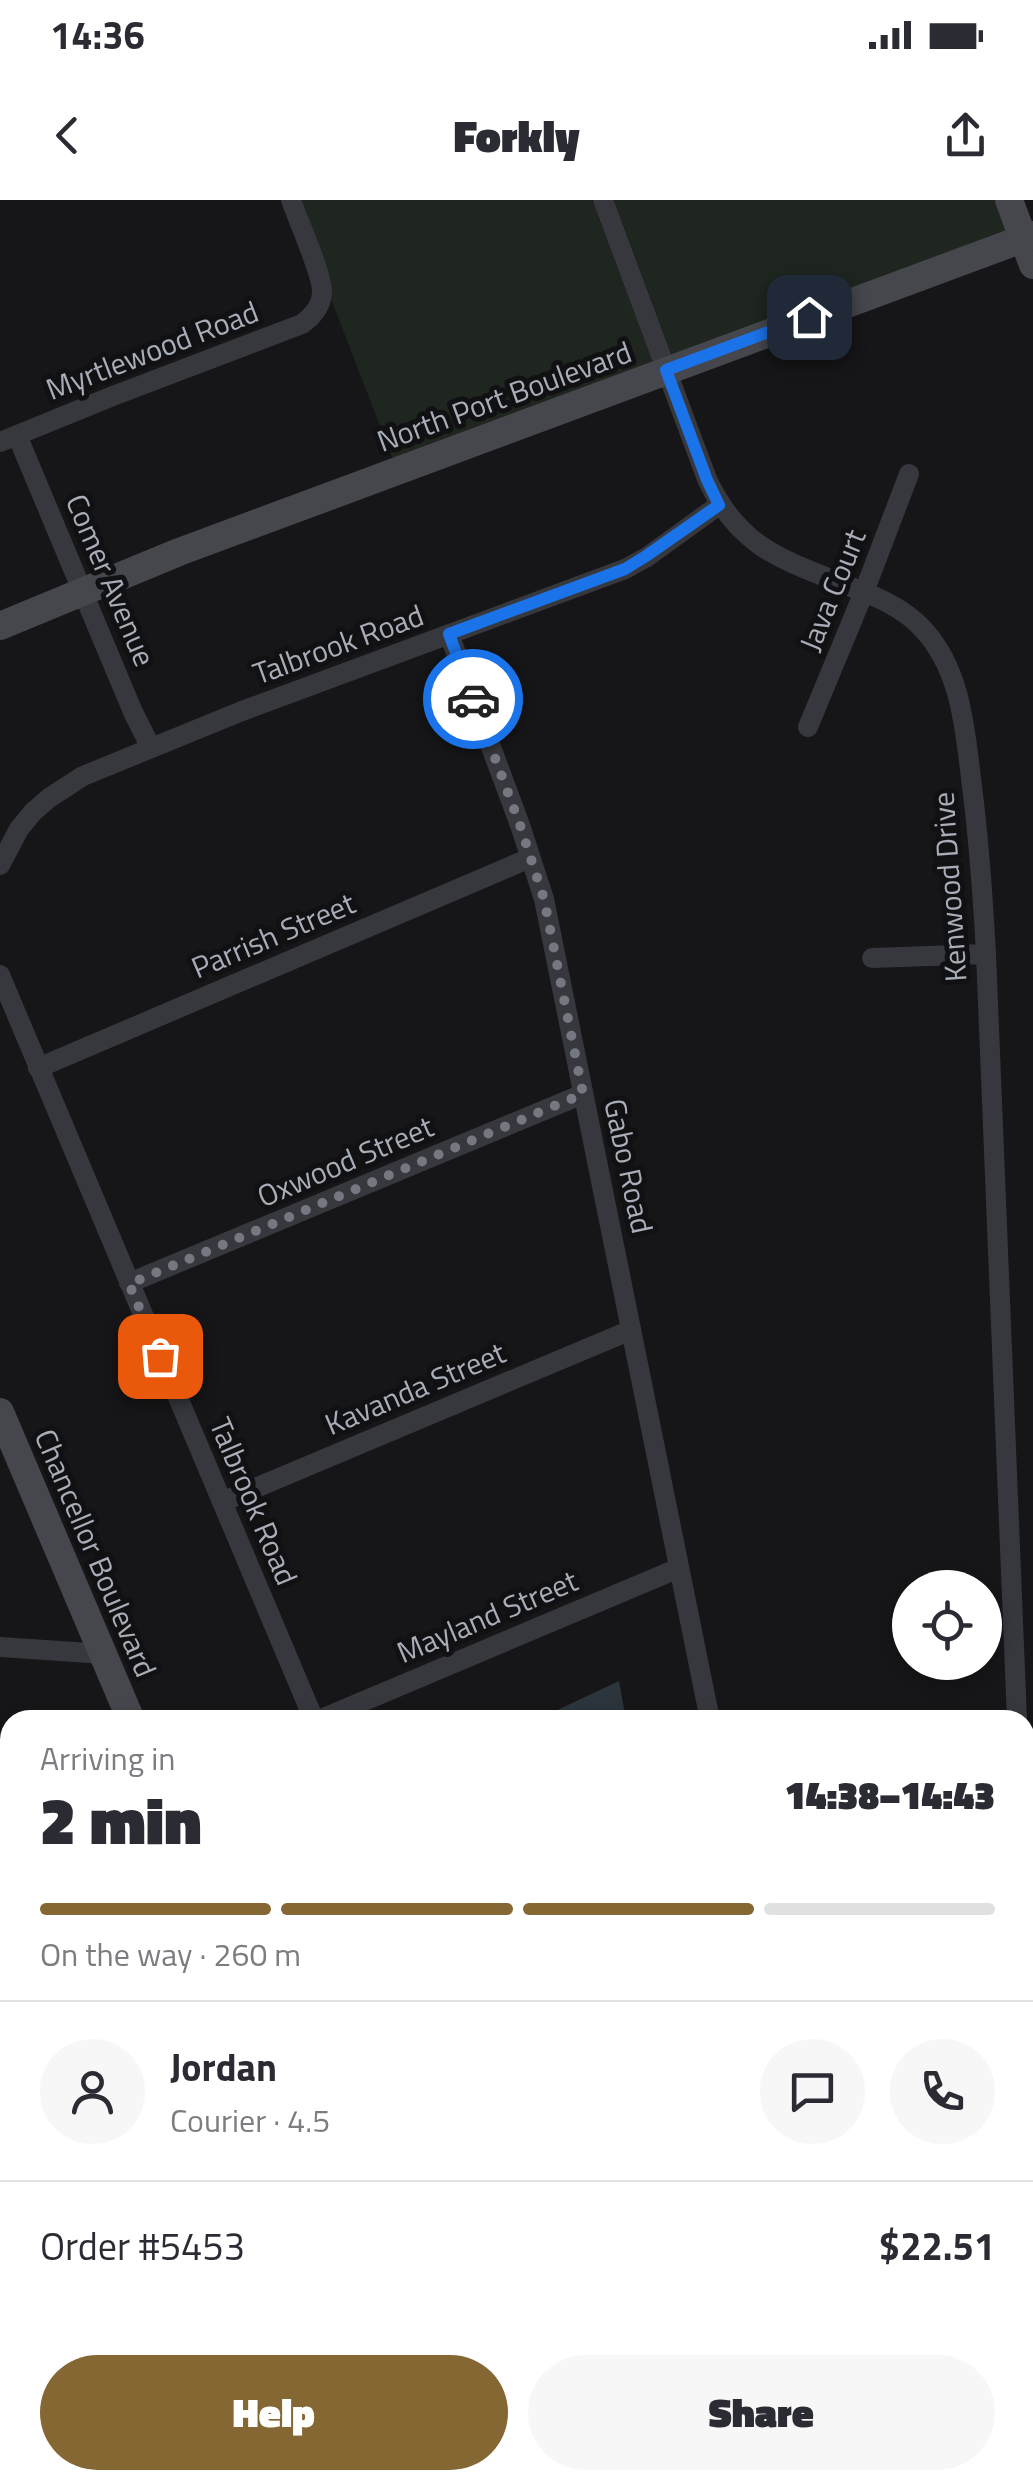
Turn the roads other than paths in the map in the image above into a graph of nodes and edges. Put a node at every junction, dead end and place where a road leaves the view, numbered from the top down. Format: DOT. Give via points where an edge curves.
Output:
graph roads {
  1 [pos="291,200"];
  2 [pos="603,200"];
  3 [pos="1009,200"];
  4 [pos="1030,246"];
  5 [pos="666,370"];
  6 [pos="8,438"];
  7 [pos="909,474"];
  8 [pos="719,505"];
  9 [pos="84,592"];
  10 [pos="864,592"];
  11 [pos="0,626"];
  12 [pos="449,634"];
  13 [pos="808,728"];
  14 [pos="151,748"];
  15 [pos="530,858"];
  16 [pos="0,865"];
  17 [pos="986,954"];
  18 [pos="872,958"];
  19 [pos="0,974"];
  20 [pos="38,1068"];
  21 [pos="583,1094"];
  22 [pos="129,1284"];
  23 [pos="631,1330"];
  24 [pos="0,1412"];
  25 [pos="222,1502"];
  26 [pos="679,1568"];
  27 [pos="0,1648"];
  28 [pos="104,1654"];
  29 [pos="127,1710"];
  30 [pos="312,1710"];
  31 [pos="340,1710"];
  32 [pos="708,1710"];
  33 [pos="1017,1710"];
  1 -- 6 [label="street, Myrtlewood Road" via="322,285 312,316"];
  2 -- 5 [label="street, Kenwood Drive"];
  3 -- 4 [label="street"];
  4 -- 5 [label="street, North Port Boulevard"];
  5 -- 8 [label="street, Kenwood Drive"];
  5 -- 9 [label="street, North Port Boulevard"];
  6 -- 9 [label="street, Comer Avenue"];
  7 -- 10 [label="street, Java Court"];
  8 -- 10 [label="street, Kenwood Drive" via="768,552"];
  8 -- 12 [label="street, Talbrook Road" via="625,569"];
  9 -- 11 [label="street, North Port Boulevard"];
  9 -- 14 [label="street, Comer Avenue"];
  10 -- 13 [label="street, Java Court"];
  10 -- 17 [label="street, Kenwood Drive" via="922,628 956,687 980,844"];
  12 -- 14 [label="street, Talbrook Road"];
  12 -- 15 [label="street, Gabo Road"];
  14 -- 16 [label="street, Talbrook Road" via="49,798 19,829"];
  15 -- 20 [label="street, Parrish Street"];
  15 -- 21 [label="street, Gabo Road"];
  17 -- 18 [label="street"];
  17 -- 33 [label="street, Kenwood Drive"];
  19 -- 20 [label="street, Talbrook Road"];
  20 -- 22 [label="street, Talbrook Road"];
  21 -- 22 [label="street, Oxwood Street"];
  21 -- 23 [label="street, Gabo Road"];
  22 -- 25 [label="street, Talbrook Road"];
  23 -- 25 [label="street, Kavanda Street"];
  23 -- 26 [label="street, Gabo Road"];
  24 -- 28 [label="street, Chancellor Boulevard"];
  25 -- 30 [label="street, Talbrook Road"];
  26 -- 31 [label="street, Mayland Street"];
  26 -- 32 [label="street, Gabo Road"];
  27 -- 28 [label="street"];
  28 -- 29 [label="street, Chancellor Boulevard"];
}
